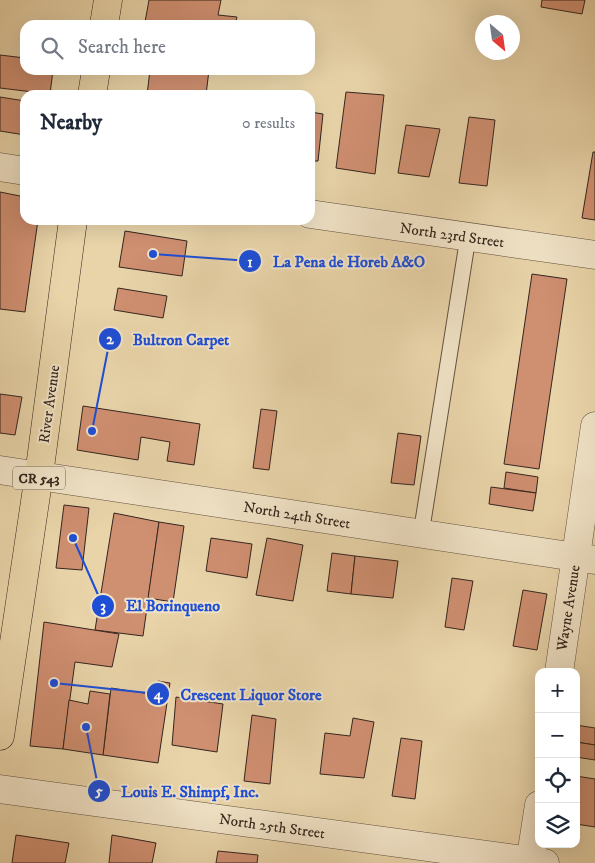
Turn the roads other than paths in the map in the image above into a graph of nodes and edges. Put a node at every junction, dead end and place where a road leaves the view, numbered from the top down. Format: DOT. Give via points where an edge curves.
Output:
graph roads {
  1 [pos="108,0"];
  2 [pos="105,20"];
  3 [pos="95,75"];
  4 [pos="93,90"];
  5 [pos="0,167"];
  6 [pos="20,170"];
  7 [pos="315,215"];
  8 [pos="72,225"];
  9 [pos="468,237"];
  10 [pos="595,255"];
  11 [pos="595,426"];
  12 [pos="0,470"];
  13 [pos="39,475"];
  14 [pos="421,534"];
  15 [pos="585,559"];
  16 [pos="560,668"];
  17 [pos="0,736"];
  18 [pos="0,789"];
  19 [pos="536,848"];
  20 [pos="535,862"];
  1 -- 2 [label="main road"];
  3 -- 4 [label="main road"];
  5 -- 6 [label="street"];
  7 -- 9 [label="street, North 23rd Street"];
  8 -- 13 [label="main road, River Avenue / CR 543"];
  9 -- 10 [label="street, North 23rd Street"];
  9 -- 14 [label="lane"];
  11 -- 15 [label="street, Wayne Avenue"];
  12 -- 13 [label="street, North 24th Street"];
  13 -- 14 [label="street, North 24th Street"];
  13 -- 17 [label="main road, River Avenue / CR 543"];
  14 -- 15 [label="street, North 24th Street"];
  15 -- 16 [label="street, Wayne Avenue"];
  18 -- 20 [label="street, North 25th Street"];
  19 -- 20 [label="street"];
}
